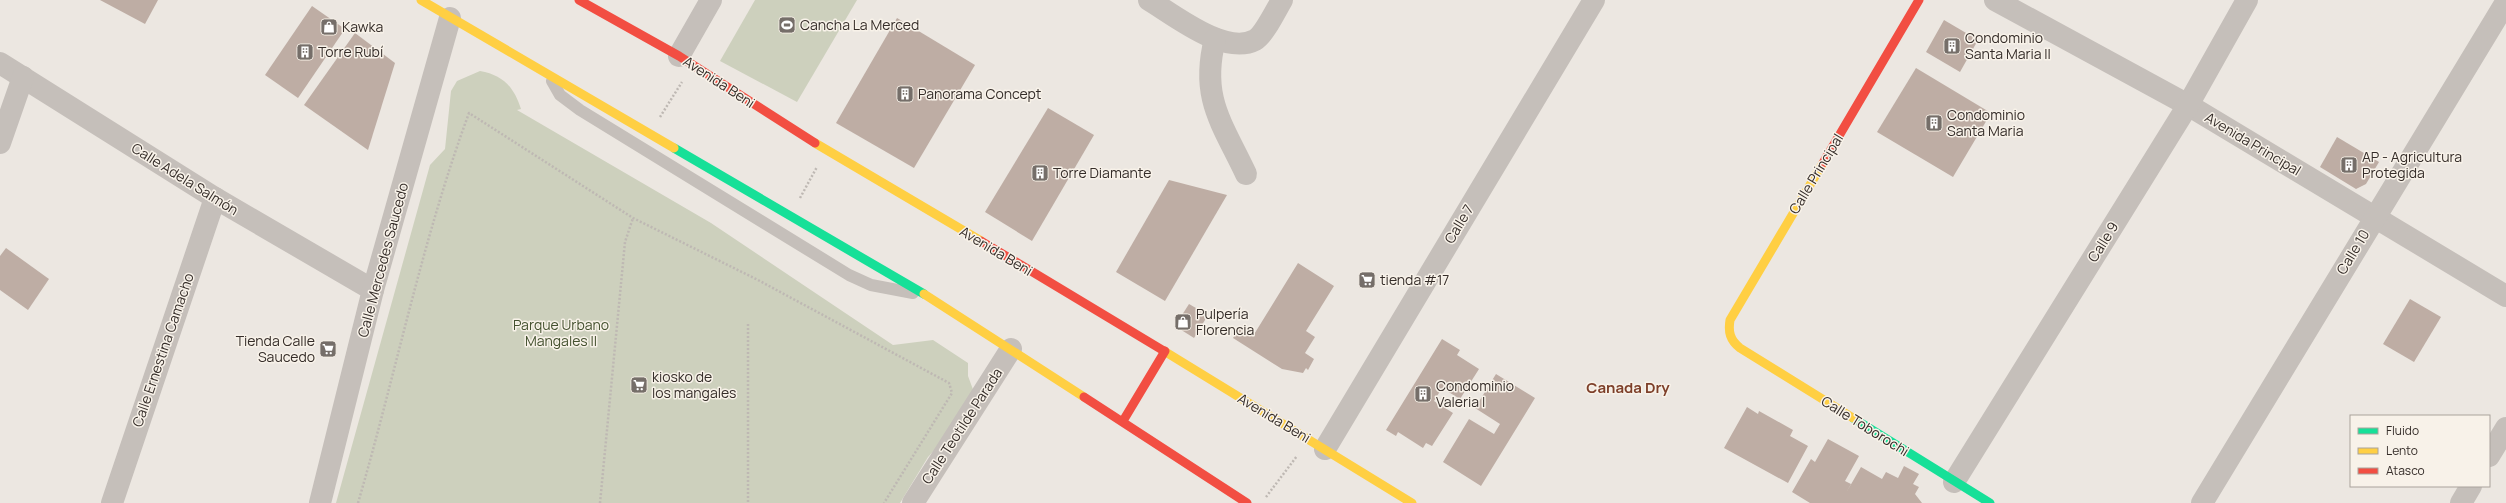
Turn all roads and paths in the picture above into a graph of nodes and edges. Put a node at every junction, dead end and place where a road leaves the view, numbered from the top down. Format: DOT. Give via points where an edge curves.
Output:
graph roads {
  1 [pos="421,0"];
  2 [pos="579,0"];
  3 [pos="1149,0"];
  4 [pos="1282,0"];
  5 [pos="1594,0"];
  6 [pos="1920,0"];
  7 [pos="1995,0"];
  8 [pos="2247,0"];
  9 [pos="2506,2"];
  10 [pos="704,4"];
  11 [pos="450,18"];
  12 [pos="1215,39"];
  13 [pos="679,56"];
  14 [pos="0,63"];
  15 [pos="548,75"];
  16 [pos="23,77"];
  17 [pos="684,79"];
  18 [pos="2188,105"];
  19 [pos="657,121"];
  20 [pos="0,143"];
  21 [pos="817,167"];
  22 [pos="1246,174"];
  23 [pos="215,198"];
  24 [pos="797,203"];
  25 [pos="2375,216"];
  26 [pos="633,218"];
  27 [pos="373,290"];
  28 [pos="924,294"];
  29 [pos="2506,296"];
  30 [pos="748,324"];
  31 [pos="1740,348"];
  32 [pos="1011,349"];
  33 [pos="1165,351"];
  34 [pos="1123,421"];
  35 [pos="2506,428"];
  36 [pos="1317,444"];
  37 [pos="2490,454"];
  38 [pos="1954,482"];
  39 [pos="2470,487"];
  40 [pos="112,503"];
  41 [pos="320,503"];
  42 [pos="358,503"];
  43 [pos="600,503"];
  44 [pos="748,503"];
  45 [pos="884,503"];
  46 [pos="913,503"];
  47 [pos="1247,503"];
  48 [pos="1262,503"];
  49 [pos="1412,503"];
  50 [pos="1990,503"];
  51 [pos="2202,503"];
  52 [pos="2461,503"];
  1 -- 11 [label="street"];
  2 -- 13 [label="street, Avenida Beni"];
  3 -- 12 [label="street"];
  4 -- 12 [label="street" via="1262,34 1255,40 1243,43"];
  5 -- 36 [label="street, Calle 7"];
  6 -- 31 [label="street, Calle Principal" via="1730,320 1728,332 1731,340"];
  7 -- 18 [label="street, Avenida Principal"];
  8 -- 18 [label="street, Calle 9"];
  9 -- 25 [label="street, Calle 10"];
  10 -- 13 [label="street"];
  11 -- 15 [label="street"];
  11 -- 27 [label="street, Calle Mercedes Saucedo"];
  12 -- 22 [label="street" via="1210,59 1210,95"];
  13 -- 33 [label="street, Avenida Beni" via="827,150"];
  14 -- 16 [label="street, Calle Adela Salmón"];
  15 -- 28 [label="street"];
  15 -- 28 [label="lane" via="560,95 580,110 827,264 871,285"];
  16 -- 20 [label="street"];
  16 -- 23 [label="street, Calle Adela Salmón"];
  17 -- 19 [label="path"];
  18 -- 25 [label="street, Avenida Principal"];
  18 -- 38 [label="street, Calle 9"];
  21 -- 24 [label="path"];
  23 -- 27 [label="street, Calle Adela Salmón"];
  23 -- 40 [label="street, Calle Ernestina Camacho"];
  25 -- 29 [label="street, Avenida Principal"];
  25 -- 51 [label="street, Calle 10"];
  26 -- 42 [label="path" via="469,113 435,212"];
  26 -- 43 [label="path" via="625,242"];
  26 -- 45 [label="path" via="758,280 949,383 952,393"];
  27 -- 41 [label="street, Calle Mercedes Saucedo"];
  28 -- 32 [label="street"];
  30 -- 44 [label="path"];
  31 -- 38 [label="street, Calle Toborochi"];
  32 -- 34 [label="street"];
  32 -- 46 [label="street, Calle Teotilde Parada"];
  33 -- 34 [label="street"];
  33 -- 36 [label="street, Avenida Beni"];
  34 -- 47 [label="street"];
  35 -- 37 [label="street"];
  36 -- 48 [label="path"];
  36 -- 49 [label="street, Avenida Beni"];
  38 -- 50 [label="street, Calle Toborochi"];
  39 -- 52 [label="street"];
}
